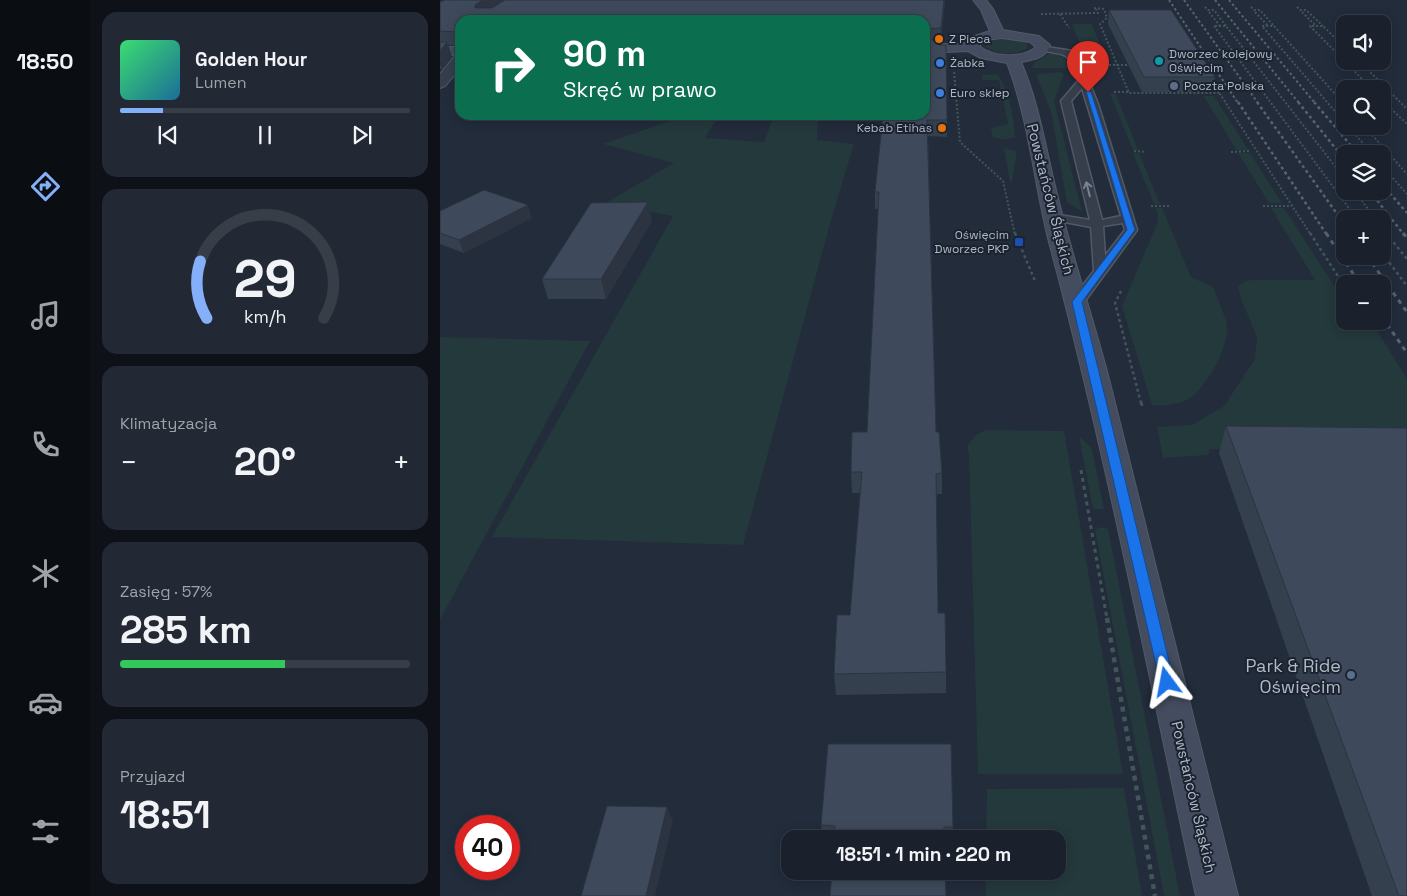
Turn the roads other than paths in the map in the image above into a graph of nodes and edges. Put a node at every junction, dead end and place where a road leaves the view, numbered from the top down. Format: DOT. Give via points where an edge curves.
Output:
graph roads {
  1 [pos="979,0"];
  2 [pos="998,35"];
  3 [pos="971,46"];
  4 [pos="1043,48"];
  5 [pos="930,49"];
  6 [pos="452,53"];
  7 [pos="1012,58"];
  8 [pos="1084,81"];
  9 [pos="440,83"];
  10 [pos="1053,217"];
  11 [pos="1128,217"];
  12 [pos="1097,224"];
  13 [pos="1100,272"];
  14 [pos="1077,302"];
  15 [pos="1217,896"];
  1 -- 2 [label="street" via="987,9"];
  2 -- 3 [label="street" via="975,40"];
  2 -- 4 [label="street" via="1034,39 1043,44"];
  3 -- 5 [label="street"];
  3 -- 7 [label="street" via="983,54"];
  4 -- 7 [label="street" via="1030,56"];
  4 -- 8 [label="lane" via="1074,56"];
  6 -- 9 [label="street"];
  7 -- 10 [label="street, Powstańców Śląskich" via="1039,145"];
  8 -- 11 [label="lane"];
  12 -- 8 [label="lane, one-way" via="1066,101"];
  10 -- 12 [label="lane"];
  10 -- 14 [label="street, Powstańców Śląskich"];
  11 -- 12 [label="lane"];
  11 -- 13 [label="lane" via="1131,230"];
  12 -- 13 [label="lane"];
  13 -- 14 [label="lane"];
  14 -- 15 [label="street, Powstańców Śląskich"];
}
